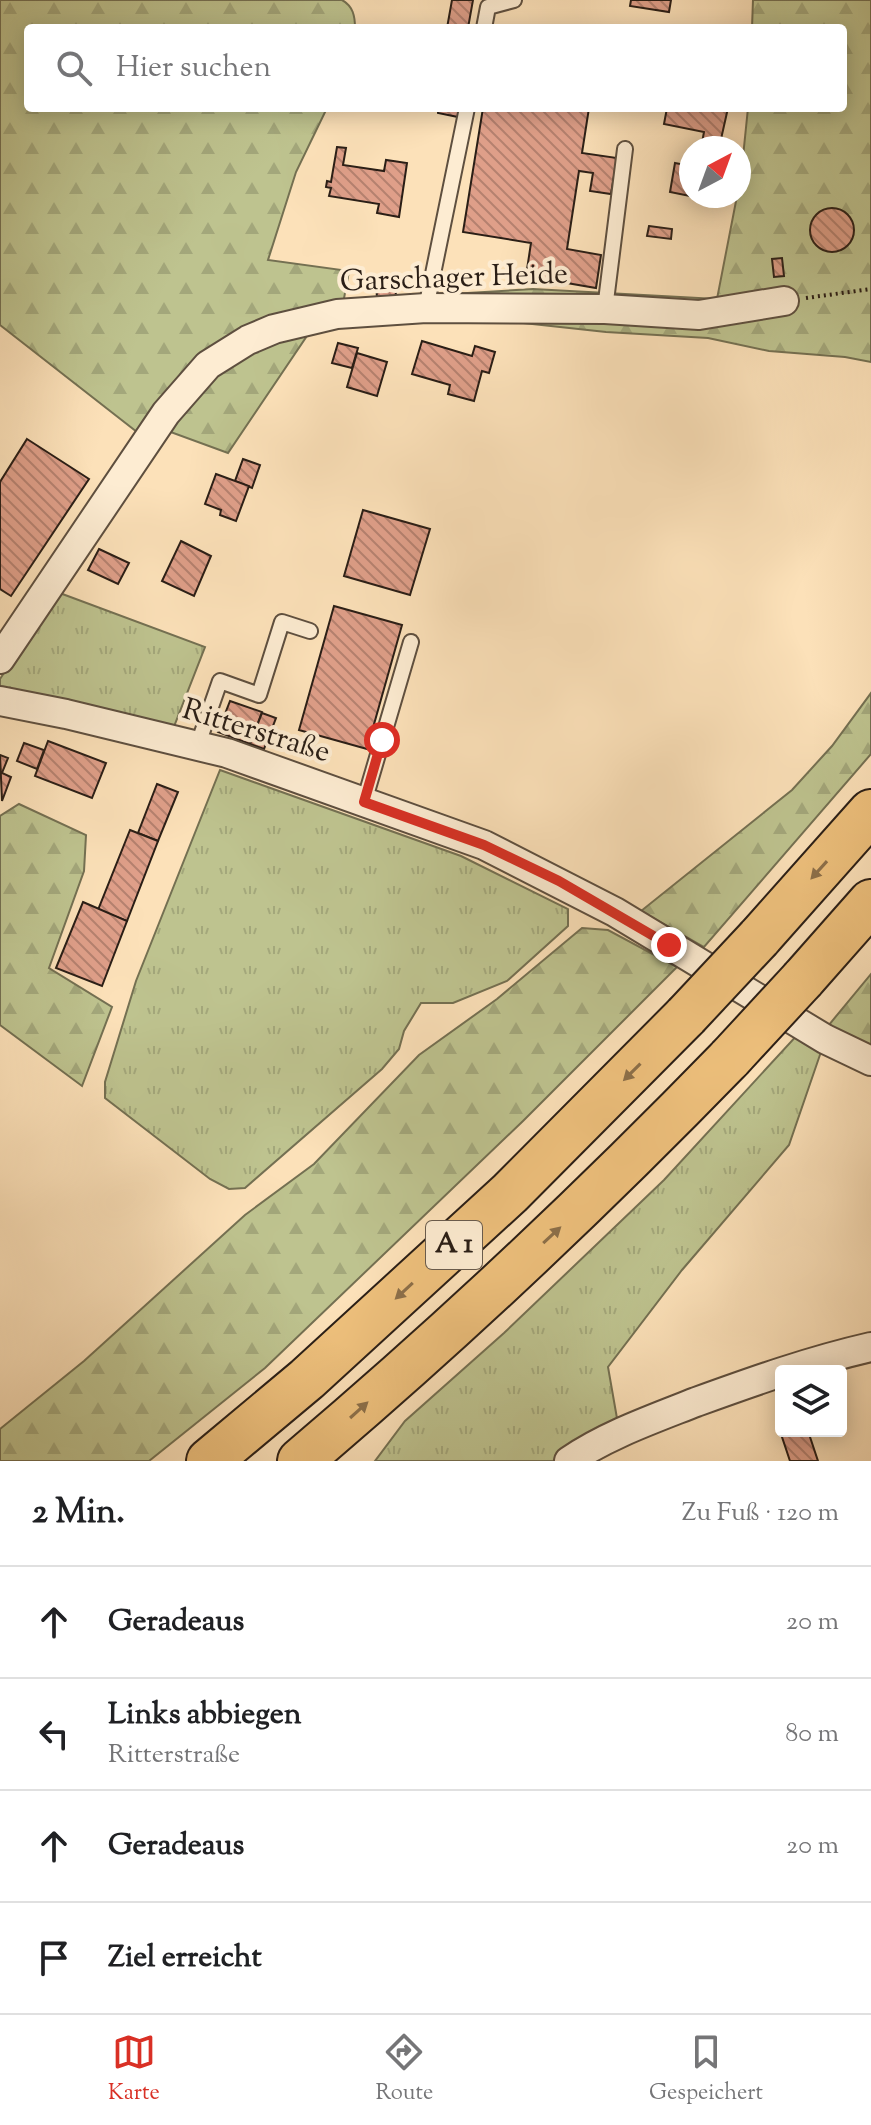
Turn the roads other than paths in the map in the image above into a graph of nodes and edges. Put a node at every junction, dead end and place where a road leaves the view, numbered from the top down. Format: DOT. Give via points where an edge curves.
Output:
graph roads {
  1 [pos="514,0"];
  2 [pos="485,24"];
  3 [pos="466,112"];
  4 [pos="625,149"];
  5 [pos="784,301"];
  6 [pos="426,308"];
  7 [pos="605,309"];
  8 [pos="310,631"];
  9 [pos="411,642"];
  10 [pos="0,659"];
  11 [pos="0,701"];
  12 [pos="197,747"];
  13 [pos="364,802"];
  14 [pos="871,812"];
  15 [pos="871,902"];
  16 [pos="871,1061"];
  17 [pos="871,1347"];
  18 [pos="209,1461"];
  19 [pos="300,1461"];
  20 [pos="569,1461"];
  1 -- 2 [label="lane" via="488,7"];
  3 -- 6 [label="lane"];
  4 -- 7 [label="lane"];
  5 -- 7 [label="street, Garschager Heide" via="699,315"];
  6 -- 7 [label="street, Garschager Heide"];
  6 -- 10 [label="street, Garschager Heide" via="305,320 248,340 208,365 166,413"];
  8 -- 12 [label="lane" via="282,622 259,695 220,681"];
  9 -- 13 [label="lane"];
  11 -- 12 [label="street, Ritterstraße"];
  12 -- 13 [label="street, Ritterstraße"];
  13 -- 16 [label="street, Ritterstraße" via="484,845 615,912 825,1039"];
  14 -- 18 [label="highway, A 1, one-way, bridge" via="686,1016 510,1193"];
  19 -- 15 [label="highway, A 1, one-way, bridge" via="551,1236 730,1058"];
  17 -- 20 [label="street" via="775,1372 663,1415"];
}
